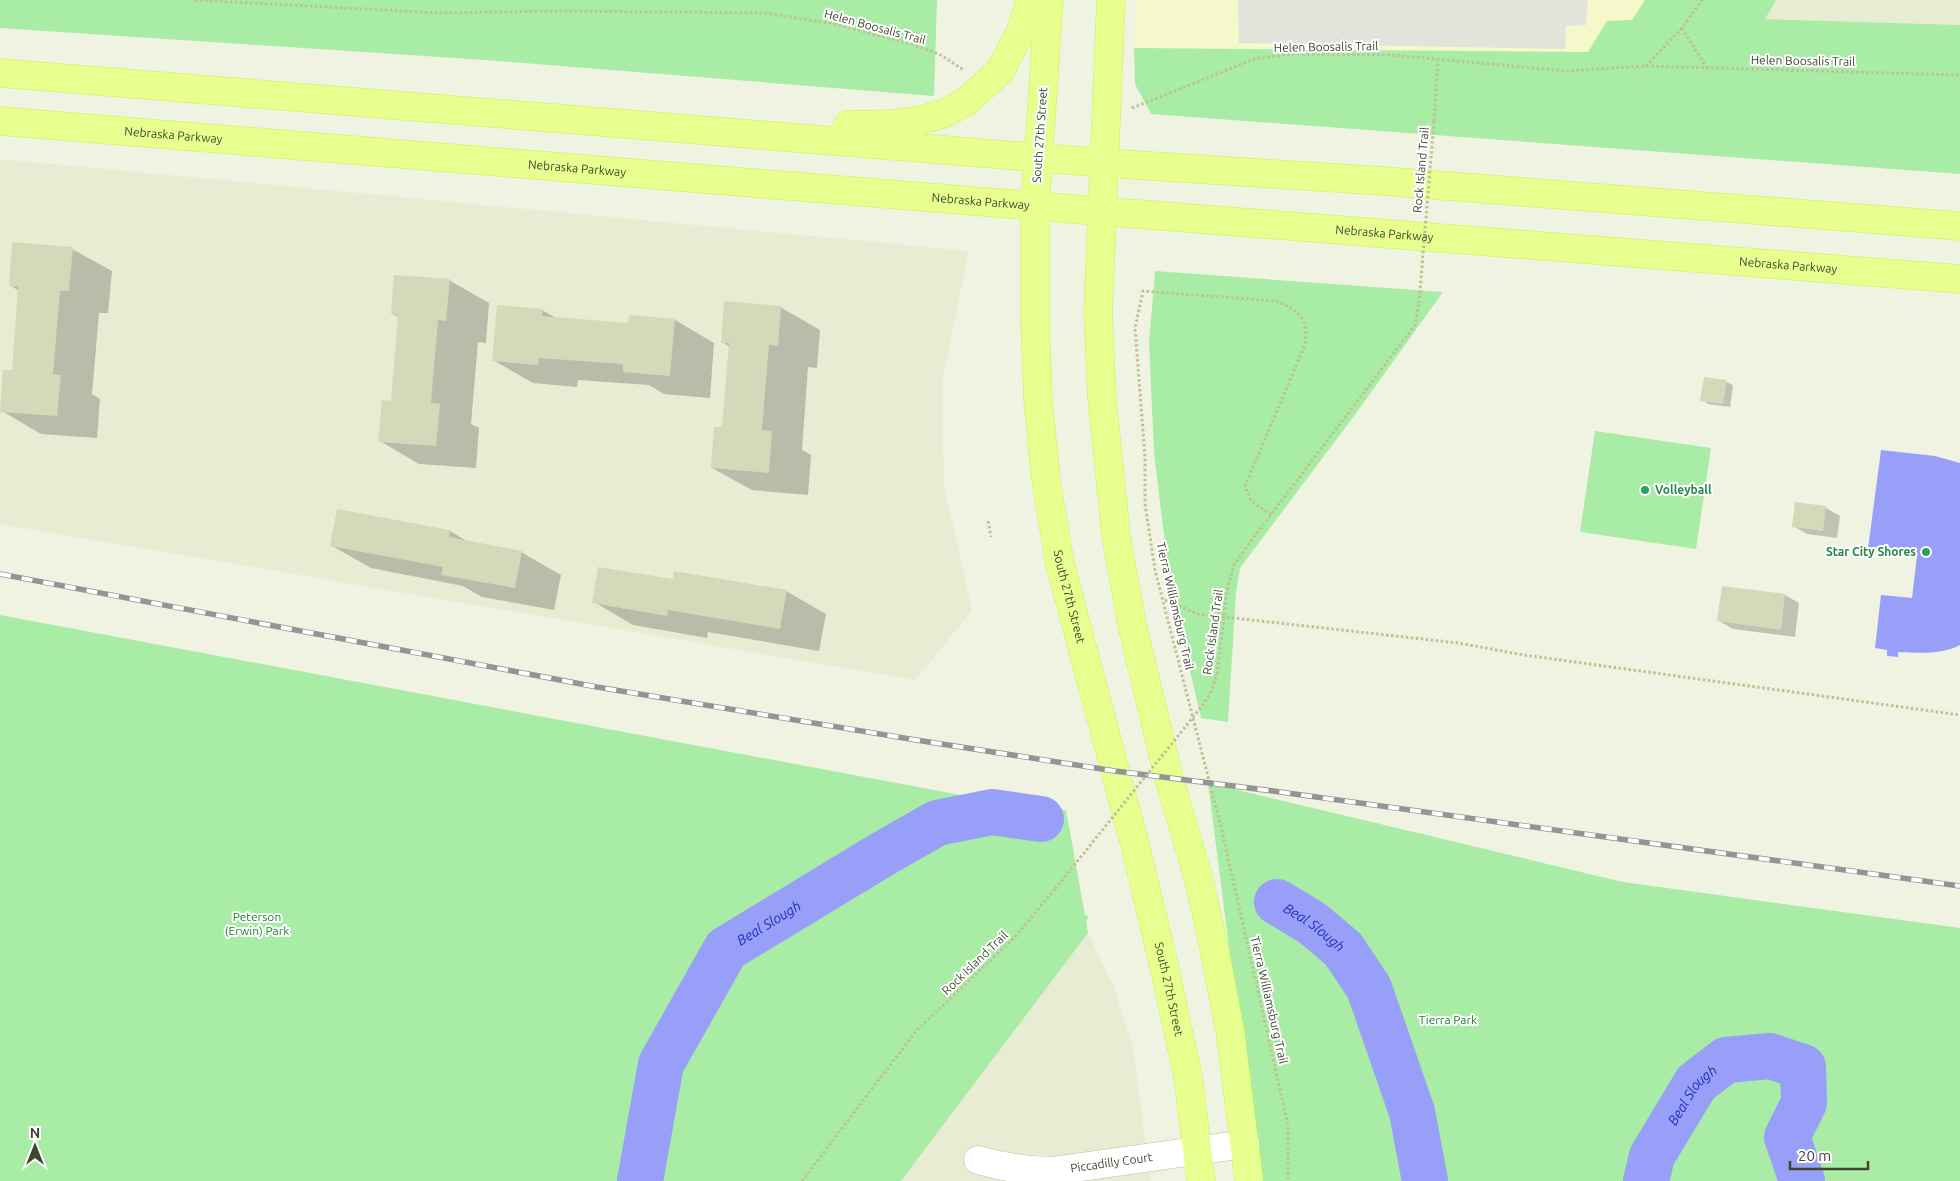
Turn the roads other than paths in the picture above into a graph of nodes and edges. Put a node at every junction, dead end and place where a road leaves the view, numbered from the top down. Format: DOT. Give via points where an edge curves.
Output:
graph roads {
  1 [pos="1030,0"];
  2 [pos="1049,0"];
  3 [pos="1111,0"];
  4 [pos="0,73"];
  5 [pos="0,121"];
  6 [pos="617,123"];
  7 [pos="1038,156"];
  8 [pos="1104,162"];
  9 [pos="1034,206"];
  10 [pos="1103,210"];
  11 [pos="1960,226"];
  12 [pos="1960,279"];
  13 [pos="1245,1144"];
  14 [pos="1197,1150"];
  15 [pos="978,1160"];
  16 [pos="1201,1181"];
  17 [pos="1248,1181"];
  1 -- 6 [label="main road" via="1020,31 1000,71 967,101 945,113 910,122 862,126"];
  2 -- 7 [label="main road, South 27th Street"];
  3 -- 8 [label="main road"];
  4 -- 6 [label="main road"];
  5 -- 9 [label="main road, Nebraska Parkway"];
  6 -- 7 [label="main road"];
  7 -- 8 [label="main road"];
  7 -- 9 [label="main road, South 27th Street"];
  8 -- 10 [label="main road"];
  8 -- 11 [label="main road"];
  9 -- 10 [label="main road, Nebraska Parkway"];
  9 -- 14 [label="main road, South 27th Street" via="1038,400 1046,480 1060,564 1163,960 1188,1078"];
  10 -- 12 [label="main road, Nebraska Parkway"];
  10 -- 13 [label="main road" via="1098,313 1102,399 1116,535 1132,625 1216,952"];
  13 -- 14 [label="street, Piccadilly Court"];
  13 -- 17 [label="main road"];
  14 -- 15 [label="street, Piccadilly Court" via="1052,1171 1012,1168"];
  14 -- 16 [label="main road, South 27th Street"];
}
